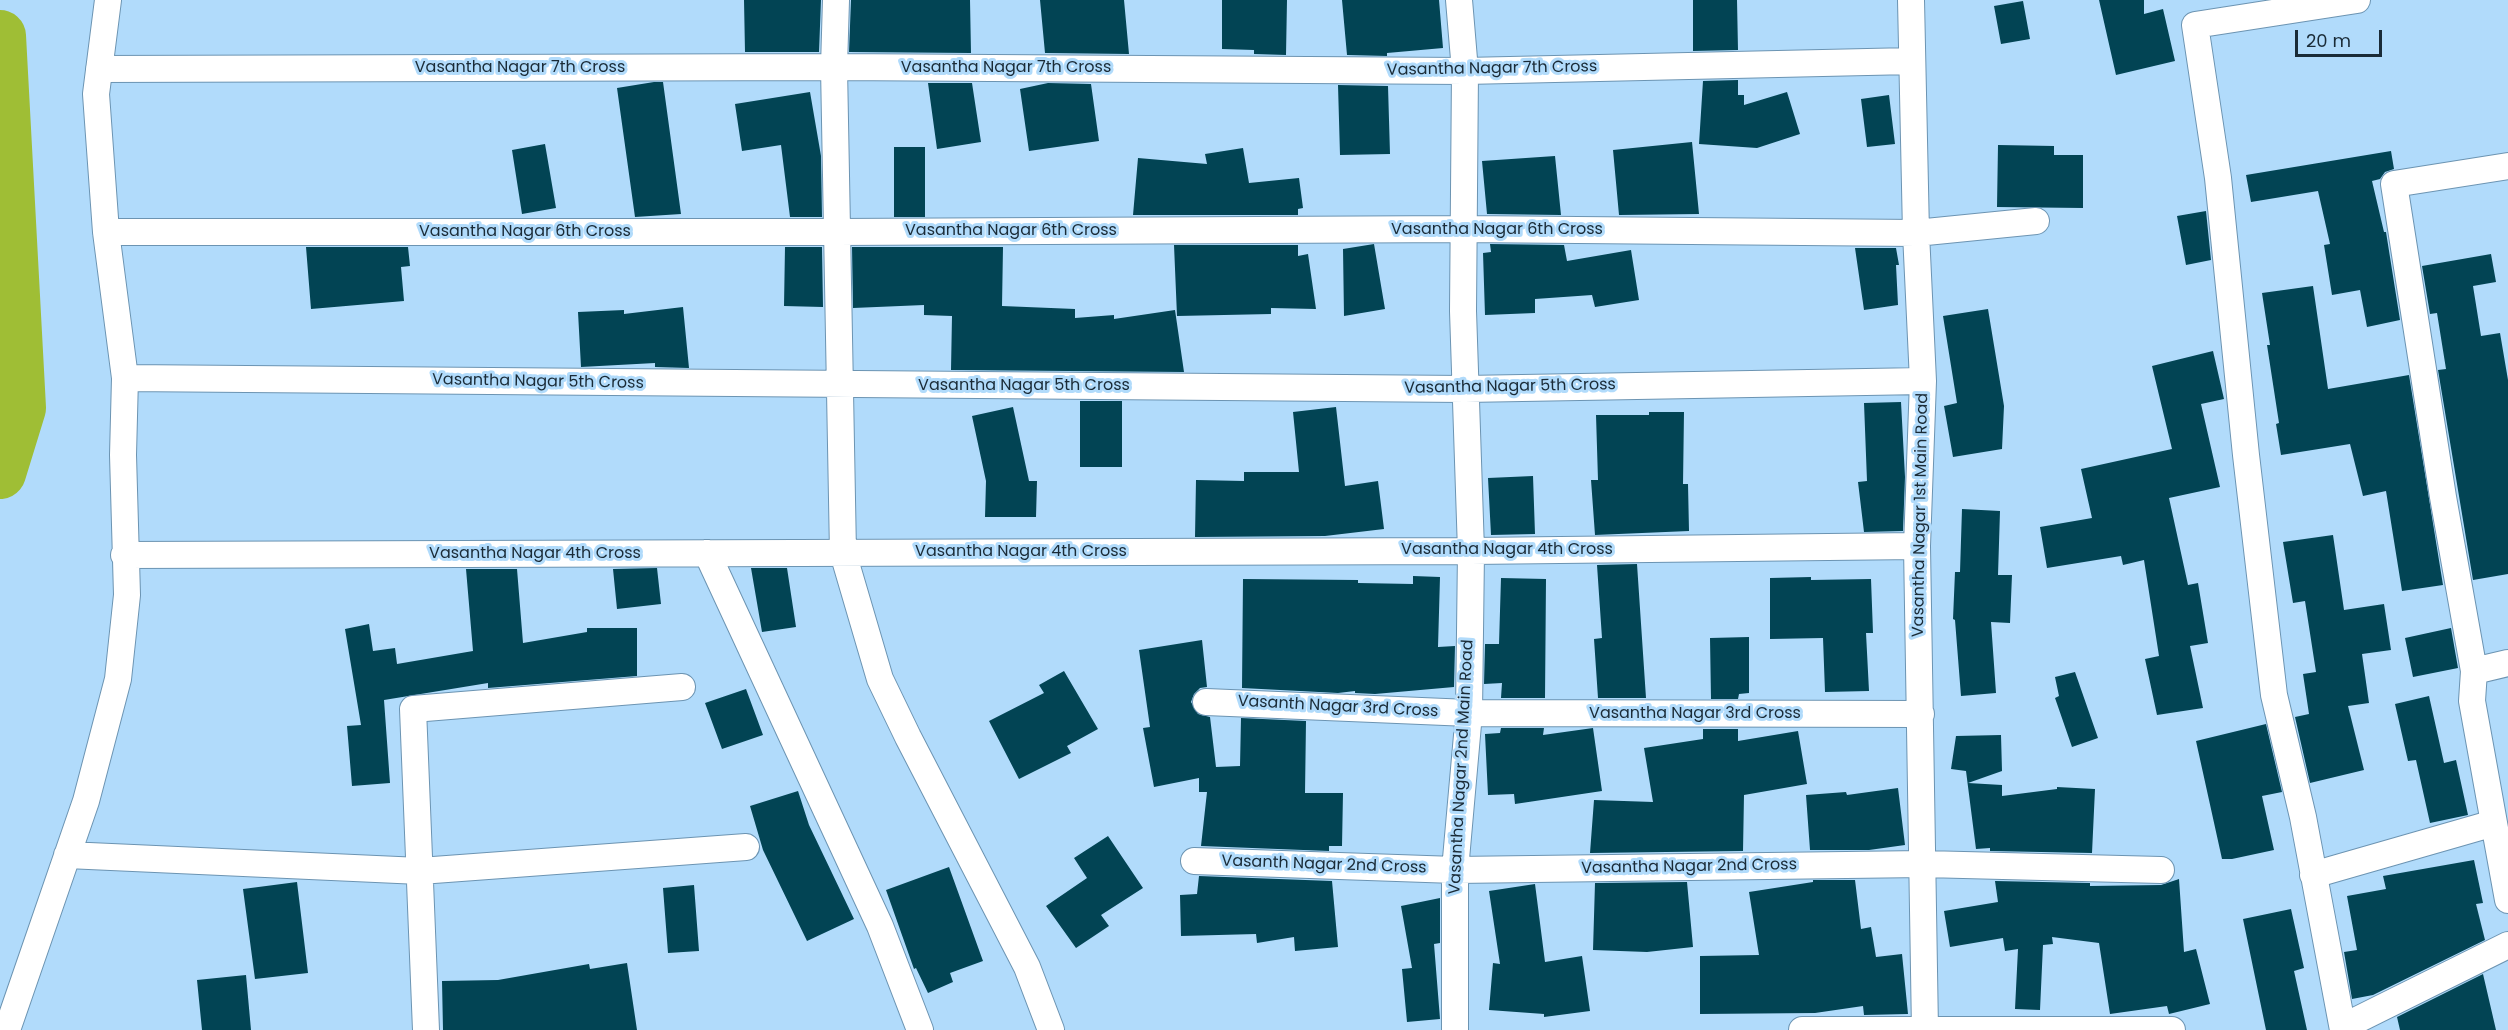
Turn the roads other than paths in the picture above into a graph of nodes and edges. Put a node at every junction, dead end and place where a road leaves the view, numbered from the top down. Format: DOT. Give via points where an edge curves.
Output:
graph roads {
  1 [pos="108,0"];
  2 [pos="836,0"];
  3 [pos="1459,0"];
  4 [pos="1911,0"];
  5 [pos="2357,0"];
  6 [pos="1912,61"];
  7 [pos="834,67"];
  8 [pos="99,69"];
  9 [pos="1465,71"];
  10 [pos="2508,165"];
  11 [pos="2036,221"];
  12 [pos="1465,229"];
  13 [pos="106,232"];
  14 [pos="837,232"];
  15 [pos="1916,232"];
  16 [pos="125,378"];
  17 [pos="1923,381"];
  18 [pos="839,385"];
  19 [pos="1465,389"];
  20 [pos="1917,546"];
  21 [pos="1471,550"];
  22 [pos="843,553"];
  23 [pos="706,554"];
  24 [pos="124,555"];
  25 [pos="2508,663"];
  26 [pos="2474,671"];
  27 [pos="682,687"];
  28 [pos="1206,702"];
  29 [pos="1469,713"];
  30 [pos="1921,714"];
  31 [pos="2494,822"];
  32 [pos="746,847"];
  33 [pos="67,855"];
  34 [pos="1194,861"];
  35 [pos="1924,864"];
  36 [pos="1455,870"];
  37 [pos="2161,870"];
  38 [pos="420,871"];
  39 [pos="2313,875"];
  40 [pos="2508,900"];
  41 [pos="2508,945"];
  42 [pos="2343,1028"];
  43 [pos="7,1030"];
  44 [pos="426,1030"];
  45 [pos="920,1030"];
  46 [pos="1051,1030"];
  47 [pos="1455,1030"];
  48 [pos="1802,1030"];
  49 [pos="1925,1030"];
  50 [pos="2172,1030"];
  1 -- 8 [label="street"];
  2 -- 7 [label="street"];
  3 -- 9 [label="street, Vasantha Nagar 2nd Main Road"];
  4 -- 6 [label="street, Vasantha Nagar 1st Main Road"];
  5 -- 39 [label="street" via="2195,25 2218,178 2274,695"];
  6 -- 9 [label="street, Vasantha Nagar 7th Cross"];
  6 -- 15 [label="street, Vasantha Nagar 1st Main Road"];
  7 -- 8 [label="street, Vasantha Nagar 7th Cross"];
  7 -- 9 [label="street, Vasantha Nagar 7th Cross"];
  7 -- 14 [label="street"];
  8 -- 13 [label="street" via="96,93"];
  9 -- 12 [label="street, Vasantha Nagar 2nd Main Road"];
  10 -- 26 [label="street" via="2394,184"];
  11 -- 15 [label="street, Vasantha Nagar 6th Cross"];
  12 -- 14 [label="street, Vasantha Nagar 6th Cross"];
  12 -- 15 [label="street, Vasantha Nagar 6th Cross"];
  12 -- 19 [label="street, Vasantha Nagar 2nd Main Road"];
  13 -- 14 [label="street, Vasantha Nagar 6th Cross"];
  13 -- 16 [label="street"];
  14 -- 18 [label="street"];
  15 -- 17 [label="street, Vasantha Nagar 1st Main Road"];
  16 -- 18 [label="street, Vasantha Nagar 5th Cross"];
  16 -- 24 [label="street"];
  17 -- 19 [label="street, Vasantha Nagar 5th Cross"];
  17 -- 20 [label="street, Vasantha Nagar 1st Main Road"];
  18 -- 19 [label="street, Vasantha Nagar 5th Cross"];
  18 -- 22 [label="street"];
  19 -- 21 [label="street, Vasantha Nagar 2nd Main Road"];
  20 -- 21 [label="street, Vasantha Nagar 4th Cross"];
  20 -- 30 [label="street, Vasantha Nagar 1st Main Road"];
  21 -- 22 [label="street, Vasantha Nagar 4th Cross"];
  21 -- 29 [label="street, Vasantha Nagar 2nd Main Road"];
  22 -- 23 [label="street, Vasantha Nagar 4th Cross"];
  22 -- 46 [label="street" via="880,679 1027,967"];
  23 -- 24 [label="street, Vasantha Nagar 4th Cross"];
  23 -- 45 [label="street" via="880,926"];
  24 -- 33 [label="street" via="127,595 118,679 86,801"];
  25 -- 26 [label="street"];
  26 -- 31 [label="street" via="2472,701"];
  27 -- 38 [label="street" via="413,709"];
  28 -- 29 [label="street, Vasanth Nagar 3rd Cross"];
  29 -- 30 [label="street, Vasantha Nagar 3rd Cross"];
  29 -- 36 [label="street, Vasantha Nagar 2nd Main Road"];
  30 -- 35 [label="street, Vasantha Nagar 1st Main Road"];
  31 -- 39 [label="street"];
  31 -- 40 [label="street"];
  32 -- 38 [label="street"];
  33 -- 38 [label="street"];
  33 -- 43 [label="street"];
  34 -- 36 [label="street, Vasanth Nagar 2nd Cross"];
  35 -- 36 [label="street, Vasantha Nagar 2nd Cross"];
  35 -- 37 [label="street, Vasantha Nagar 2nd Cross"];
  35 -- 49 [label="street, Vasantha Nagar 1st Main Road"];
  36 -- 47 [label="street, Vasantha Nagar 2nd Main Road"];
  38 -- 44 [label="street"];
  39 -- 42 [label="street"];
  41 -- 42 [label="street"];
  48 -- 49 [label="street"];
  49 -- 50 [label="street"];
}
